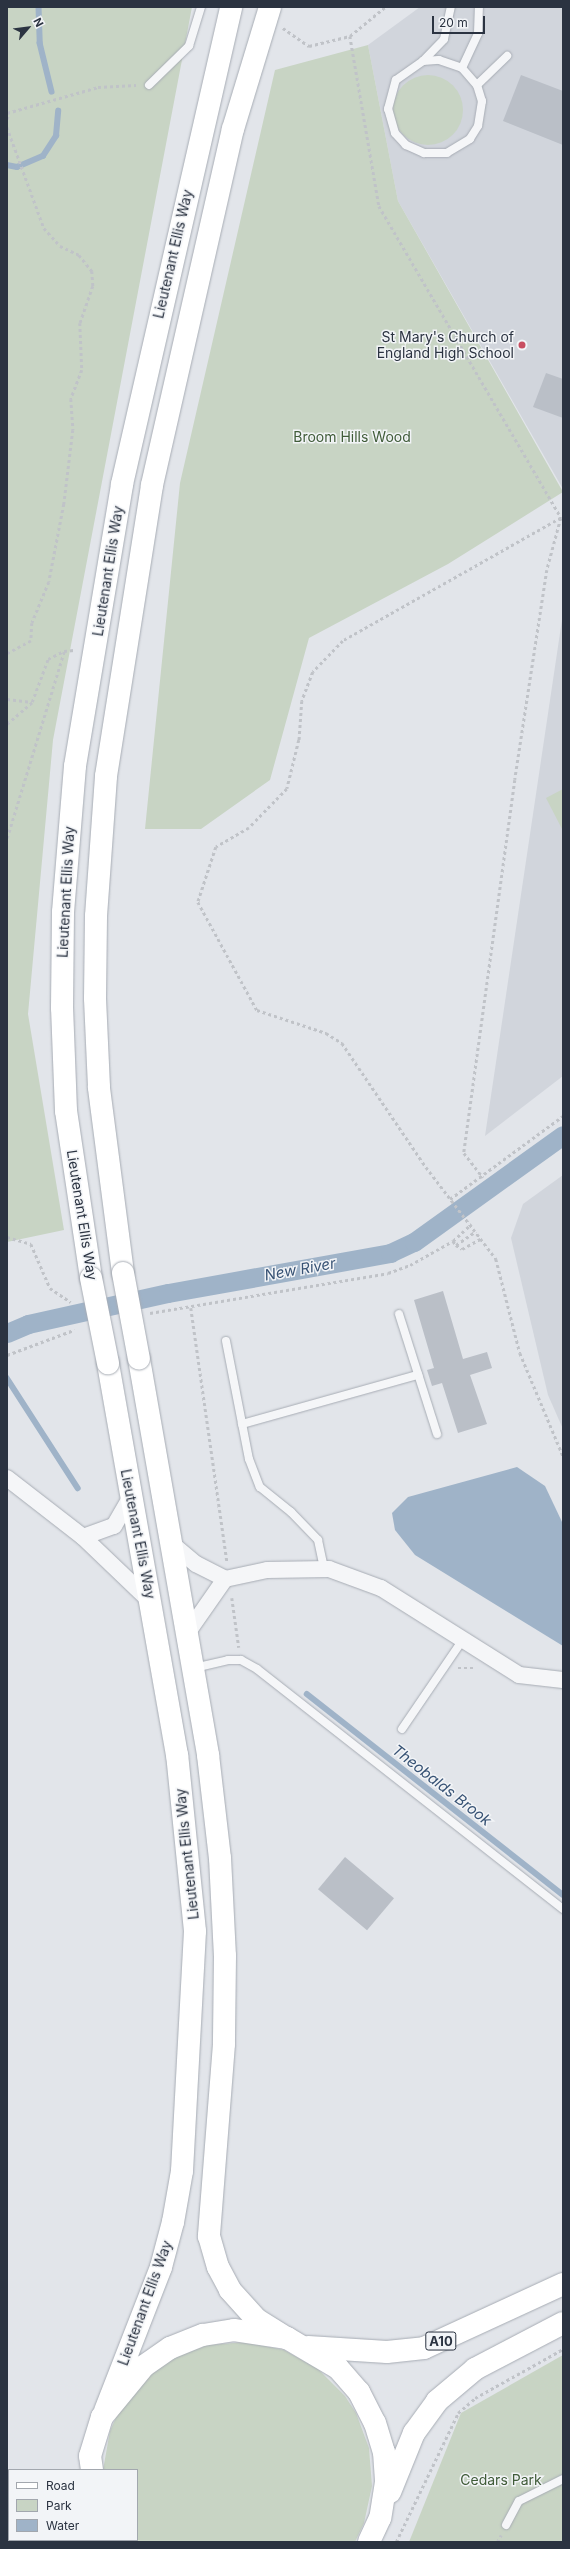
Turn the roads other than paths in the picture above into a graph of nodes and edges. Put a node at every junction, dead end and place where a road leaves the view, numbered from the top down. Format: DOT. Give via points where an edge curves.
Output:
graph roads {
  1 [pos="201,7"];
  2 [pos="231,7"];
  3 [pos="451,7"];
  4 [pos="479,7"];
  5 [pos="274,14"];
  6 [pos="507,56"];
  7 [pos="423,61"];
  8 [pos="462,68"];
  9 [pos="149,85"];
  10 [pos="477,85"];
  11 [pos="399,1314"];
  12 [pos="226,1341"];
  13 [pos="418,1374"];
  14 [pos="242,1424"];
  15 [pos="437,1434"];
  16 [pos="7,1478"];
  17 [pos="131,1496"];
  18 [pos="83,1537"];
  19 [pos="172,1544"];
  20 [pos="324,1569"];
  21 [pos="227,1578"];
  22 [pos="152,1603"];
  23 [pos="188,1632"];
  24 [pos="462,1641"];
  25 [pos="194,1668"];
  26 [pos="563,1680"];
  27 [pos="402,1729"];
  28 [pos="563,1909"];
  29 [pos="563,2284"];
  30 [pos="563,2323"];
  31 [pos="287,2338"];
  32 [pos="308,2348"];
  33 [pos="102,2417"];
  34 [pos="88,2465"];
  35 [pos="563,2479"];
  36 [pos="380,2518"];
  37 [pos="506,2525"];
  38 [pos="369,2542"];
  1 -- 9 [label="lane" via="189,46"];
  2 -- 17 [label="main road, Lieutenant Ellis Way, bridge" via="122,484 75,766 68,846 62,1008 66,1111 91,1278"];
  3 -- 7 [label="lane" via="444,39"];
  4 -- 8 [label="lane" via="478,33"];
  5 -- 19 [label="main road, Lieutenant Ellis Way, bridge" via="233,129 152,485 106,776 96,916 95,998 99,1087 123,1273"];
  6 -- 10 [label="lane"];
  7 -- 8 [label="lane" via="440,60"];
  7 -- 10 [label="lane" via="408,68 396,80 388,109 395,133 406,145 424,153 447,153 470,139 482,110"];
  8 -- 10 [label="lane"];
  11 -- 13 [label="lane"];
  12 -- 14 [label="lane"];
  13 -- 14 [label="lane"];
  13 -- 15 [label="lane"];
  14 -- 20 [label="lane" via="260,1487 291,1512 318,1540"];
  16 -- 18 [label="street"];
  17 -- 18 [label="street" via="114,1526"];
  17 -- 22 [label="main road, Lieutenant Ellis Way"];
  18 -- 22 [label="street"];
  19 -- 21 [label="street" via="196,1564"];
  19 -- 23 [label="main road, Lieutenant Ellis Way"];
  20 -- 21 [label="street" via="266,1570"];
  20 -- 24 [label="street" via="381,1588"];
  21 -- 23 [label="street"];
  22 -- 33 [label="main road, Lieutenant Ellis Way" via="177,1756 195,1931 182,2171 161,2266"];
  23 -- 25 [label="main road, Lieutenant Ellis Way"];
  24 -- 26 [label="street" via="519,1675"];
  24 -- 27 [label="lane"];
  25 -- 28 [label="lane" via="241,1660 468,1831"];
  25 -- 31 [label="main road, Lieutenant Ellis Way" via="220,1858 225,1956 224,2044 209,2236 218,2267 230,2290 256,2318"];
  29 -- 32 [label="main road, A10" via="424,2348 387,2352"];
  30 -- 36 [label="main road" via="475,2369 437,2401 414,2433"];
  31 -- 32 [label="main road"];
  31 -- 33 [label="main road" via="234,2330 203,2335 170,2348 144,2366"];
  32 -- 36 [label="main road" via="338,2368 359,2392 376,2423 384,2452 386,2482"];
  33 -- 34 [label="main road, Lieutenant Ellis Way"];
  35 -- 37 [label="lane" via="519,2501"];
  36 -- 38 [label="main road"];
}
